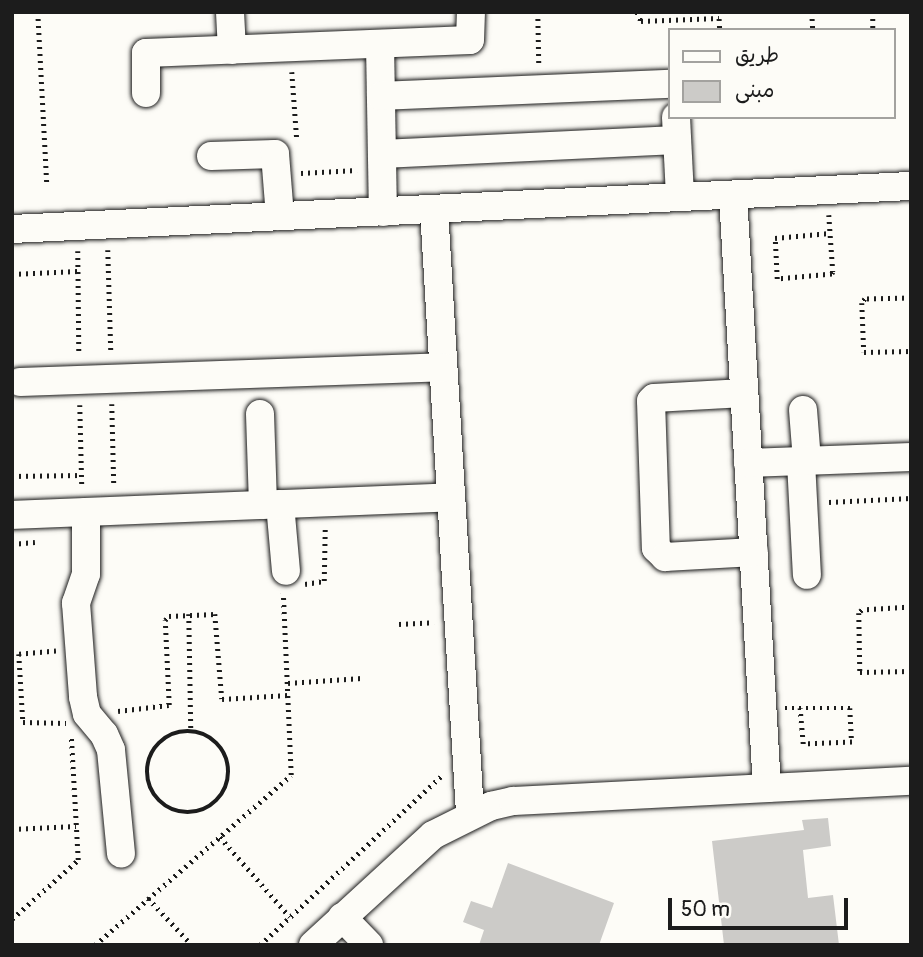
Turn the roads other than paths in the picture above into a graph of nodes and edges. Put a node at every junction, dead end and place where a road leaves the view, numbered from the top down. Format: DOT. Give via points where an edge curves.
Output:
graph roads {
  1 [pos="230,12"];
  2 [pos="471,12"];
  3 [pos="380,44"];
  4 [pos="232,50"];
  5 [pos="668,85"];
  6 [pos="146,93"];
  7 [pos="381,96"];
  8 [pos="676,128"];
  9 [pos="211,156"];
  10 [pos="370,160"];
  11 [pos="911,186"];
  12 [pos="733,195"];
  13 [pos="680,197"];
  14 [pos="434,209"];
  15 [pos="383,212"];
  16 [pos="280,216"];
  17 [pos="12,229"];
  18 [pos="443,367"];
  19 [pos="20,382"];
  20 [pos="744,393"];
  21 [pos="803,411"];
  22 [pos="260,414"];
  23 [pos="911,457"];
  24 [pos="804,461"];
  25 [pos="748,463"];
  26 [pos="451,496"];
  27 [pos="272,504"];
  28 [pos="86,512"];
  29 [pos="12,515"];
  30 [pos="754,552"];
  31 [pos="807,575"];
  32 [pos="288,580"];
  33 [pos="911,781"];
  34 [pos="767,788"];
  35 [pos="470,814"];
  36 [pos="121,854"];
  37 [pos="342,918"];
  38 [pos="313,945"];
  39 [pos="369,945"];
  1 -- 4 [label="street"];
  2 -- 3 [label="street" via="470,40"];
  3 -- 4 [label="street"];
  3 -- 7 [label="street"];
  4 -- 6 [label="street" via="146,54"];
  5 -- 7 [label="street"];
  7 -- 10 [label="street"];
  8 -- 10 [label="street"];
  8 -- 13 [label="street"];
  9 -- 16 [label="street" via="275,154"];
  10 -- 15 [label="street"];
  11 -- 12 [label="street"];
  12 -- 13 [label="street"];
  12 -- 20 [label="street"];
  13 -- 14 [label="street"];
  14 -- 15 [label="street"];
  14 -- 18 [label="street"];
  15 -- 16 [label="street"];
  16 -- 17 [label="street"];
  18 -- 19 [label="street"];
  18 -- 26 [label="street"];
  20 -- 25 [label="street"];
  20 -- 30 [label="street" via="651,401 656,548 665,557"];
  21 -- 24 [label="street"];
  22 -- 27 [label="street"];
  23 -- 24 [label="street"];
  24 -- 25 [label="street"];
  24 -- 31 [label="street"];
  25 -- 30 [label="street"];
  26 -- 27 [label="street"];
  26 -- 35 [label="street"];
  27 -- 28 [label="street"];
  27 -- 32 [label="street"];
  28 -- 29 [label="street"];
  28 -- 36 [label="street" via="86,574 76,599 83,697 79,718 104,734 111,750"];
  30 -- 34 [label="street"];
  33 -- 34 [label="street"];
  34 -- 35 [label="street" via="513,801"];
  35 -- 37 [label="street" via="417,848"];
  37 -- 38 [label="street"];
  37 -- 39 [label="street"];
}
